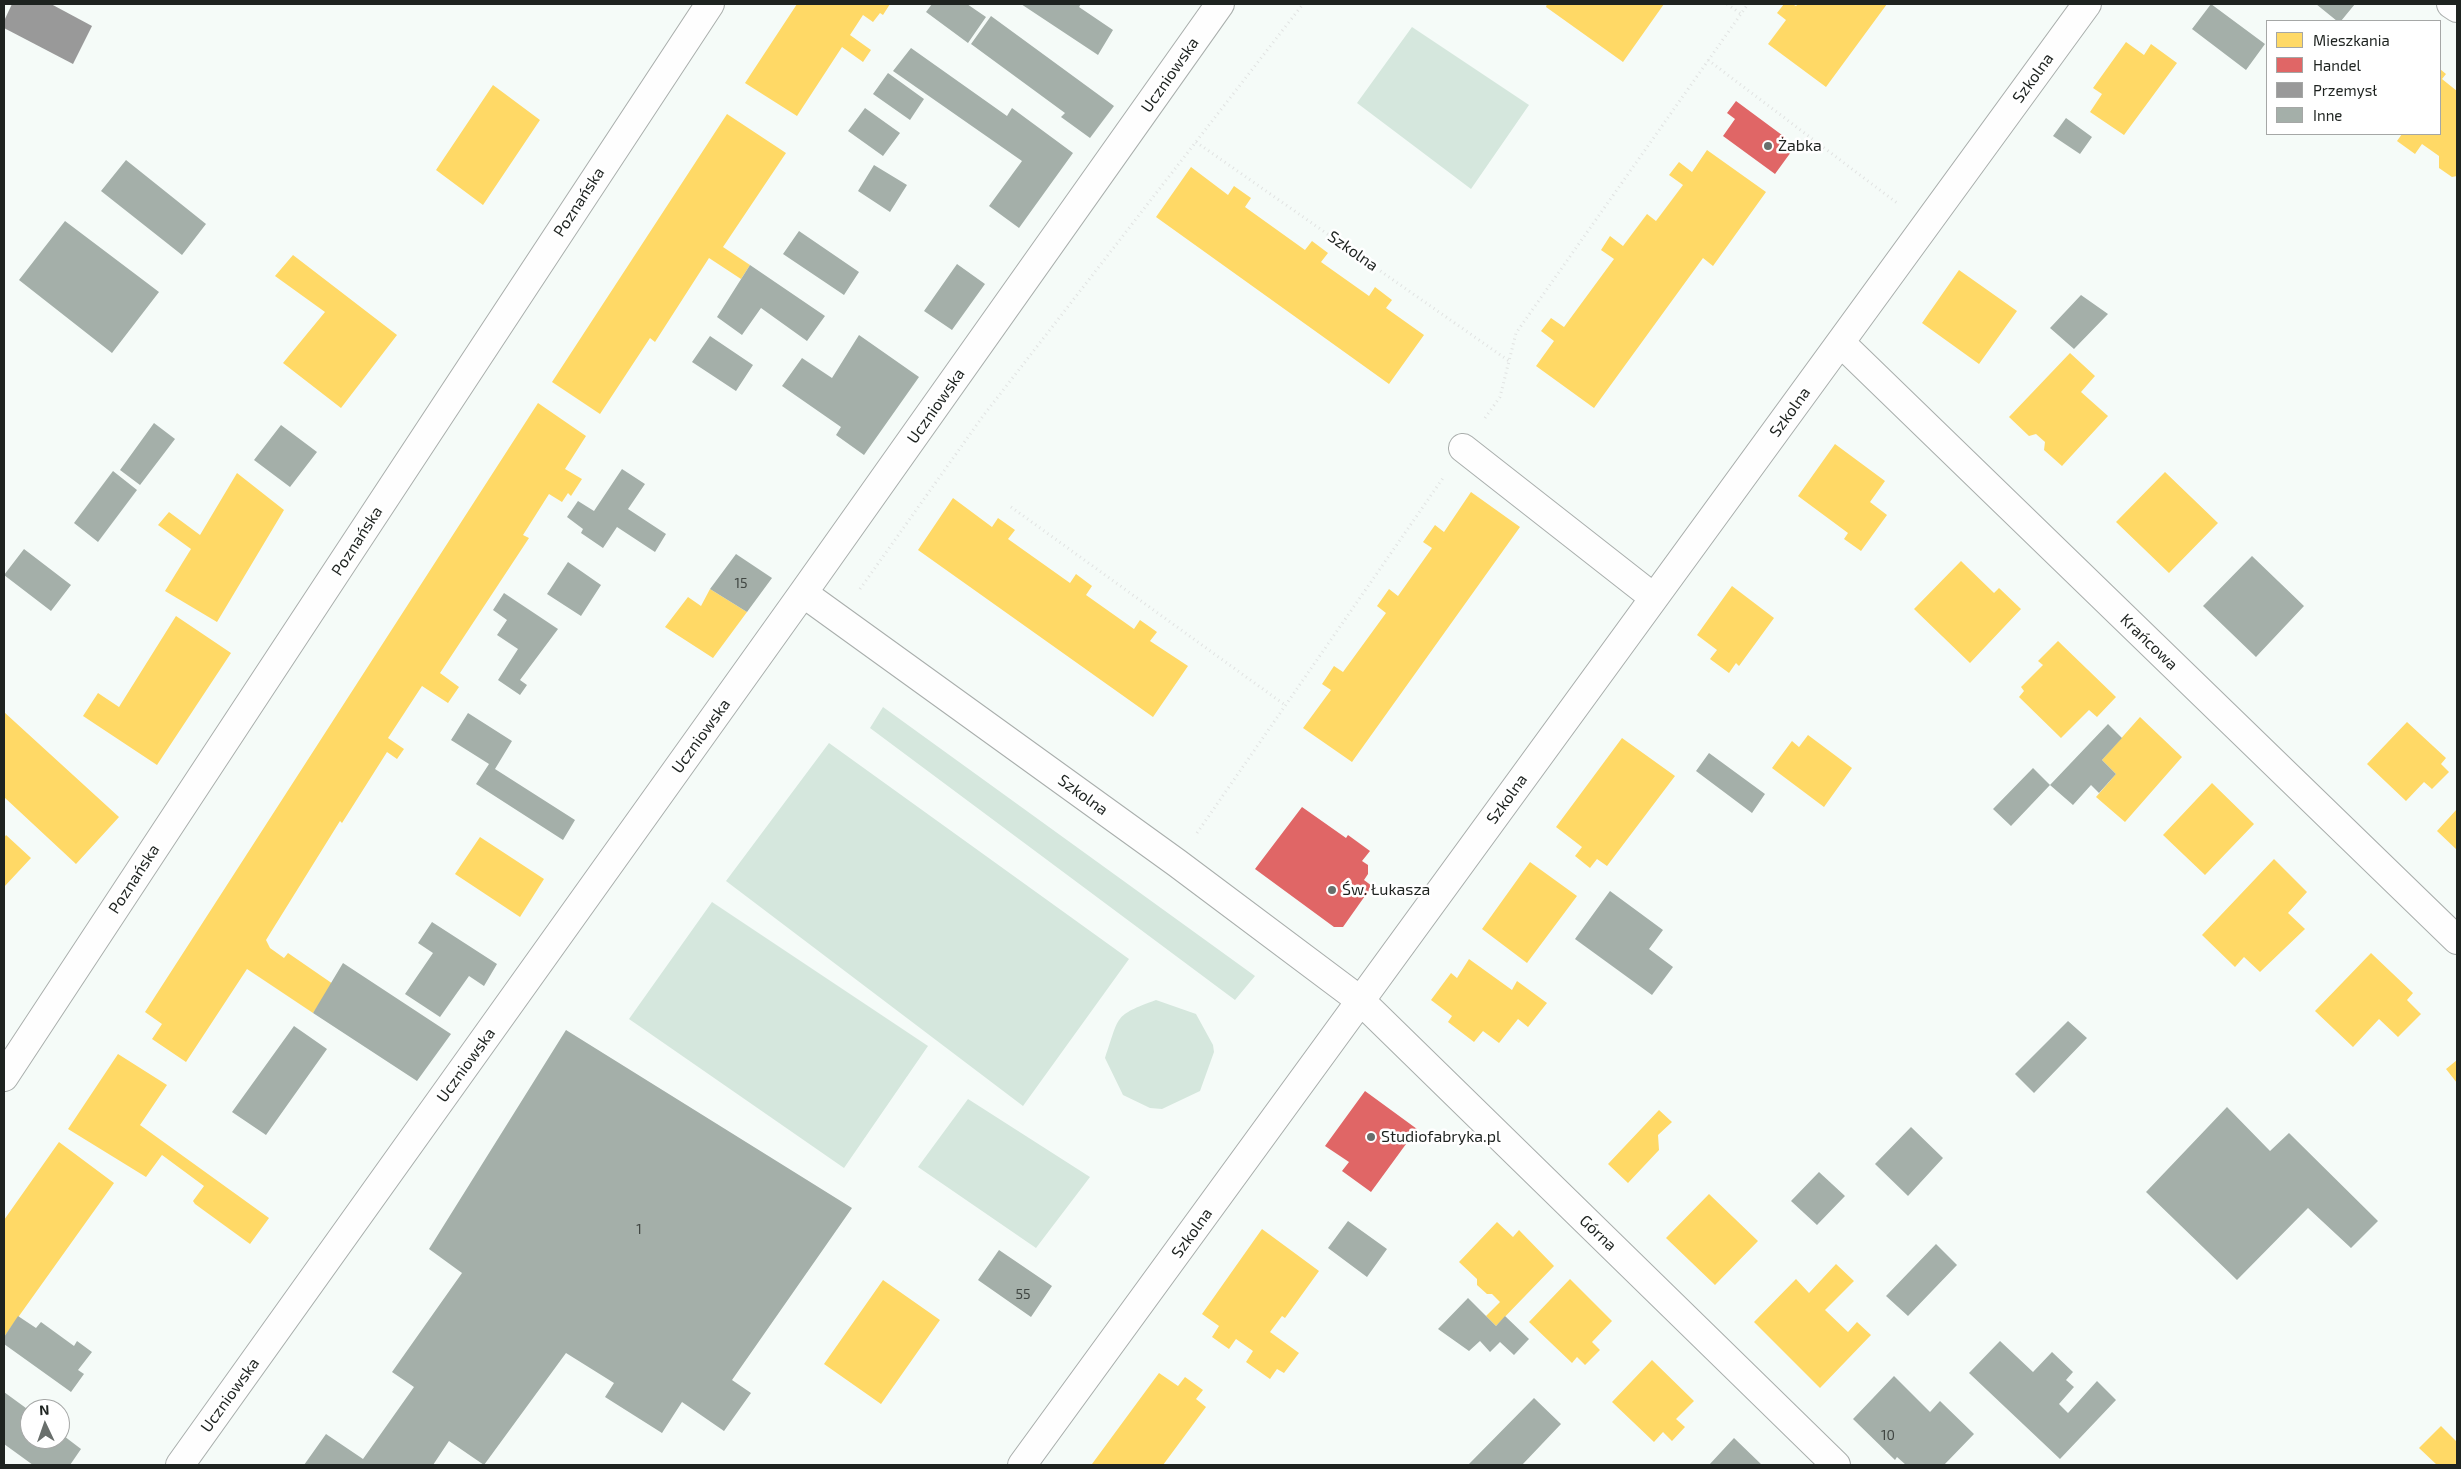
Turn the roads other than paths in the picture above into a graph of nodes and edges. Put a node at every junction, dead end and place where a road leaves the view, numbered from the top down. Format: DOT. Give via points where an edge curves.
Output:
graph roads {
  1 [pos="710,4"];
  2 [pos="1220,4"];
  3 [pos="2088,4"];
  4 [pos="2451,4"];
  5 [pos="2457,8"];
  6 [pos="1841,343"];
  7 [pos="1464,448"];
  8 [pos="804,593"];
  9 [pos="1654,597"];
  10 [pos="2457,940"];
  11 [pos="1361,1001"];
  12 [pos="4,1078"];
  13 [pos="180,1465"];
  14 [pos="1022,1465"];
  15 [pos="1836,1465"];
  1 -- 12 [label="street, Poznańska"];
  2 -- 8 [label="street, Uczniowska"];
  3 -- 6 [label="street, Szkolna"];
  4 -- 5 [label="street"];
  6 -- 9 [label="street, Szkolna"];
  6 -- 10 [label="street, Krańcowa"];
  7 -- 9 [label="street"];
  8 -- 11 [label="street, Szkolna" via="1177,863"];
  8 -- 13 [label="street, Uczniowska"];
  9 -- 11 [label="street, Szkolna"];
  11 -- 14 [label="street, Szkolna"];
  11 -- 15 [label="street, Górna"];
}
